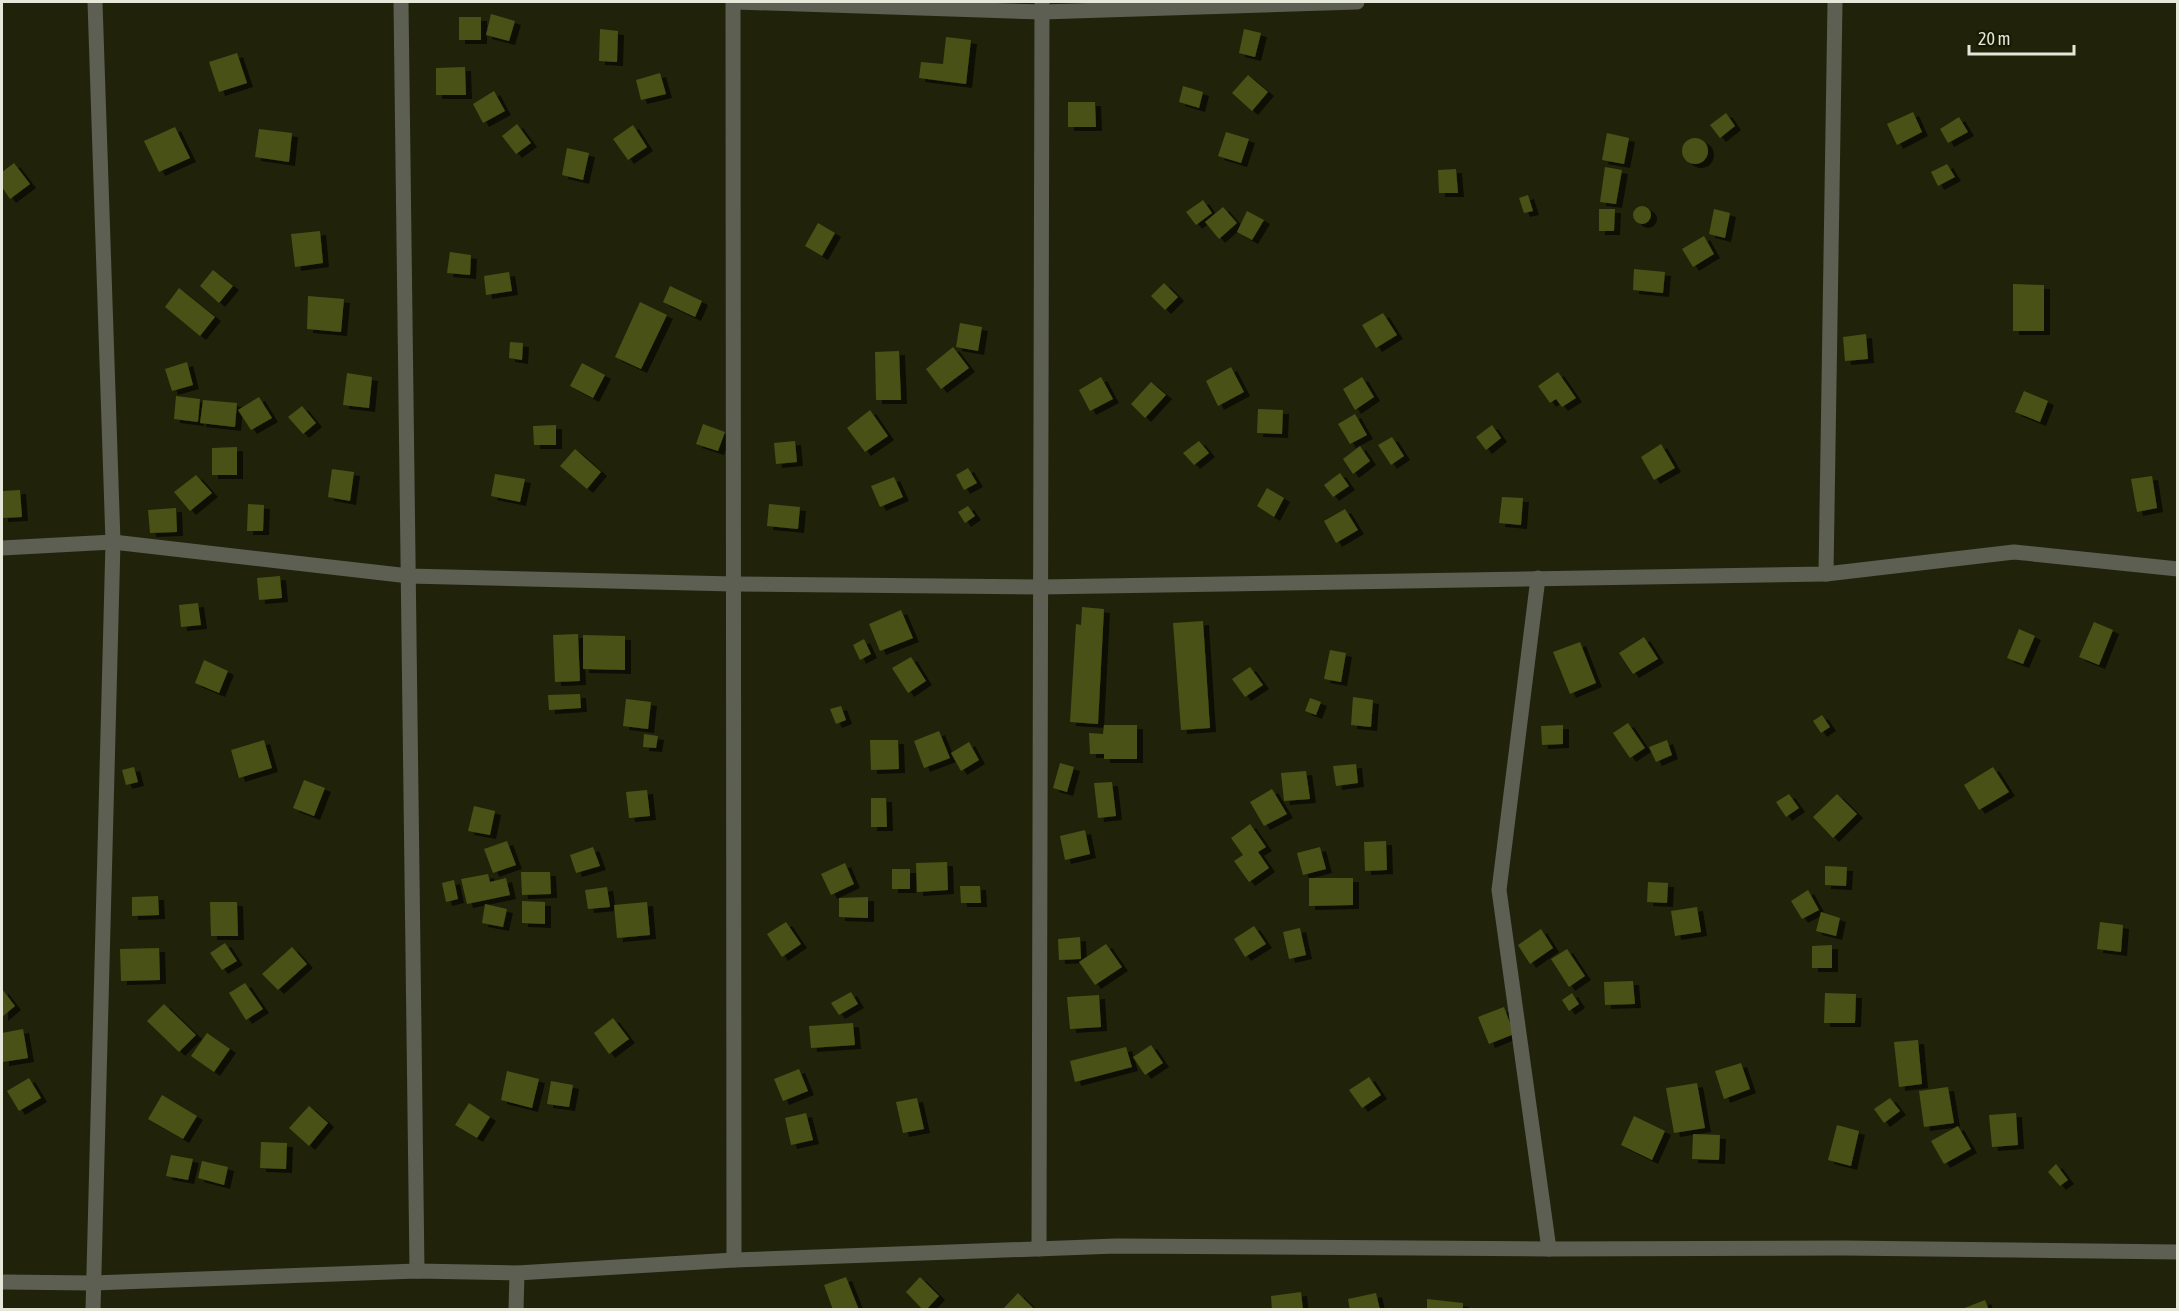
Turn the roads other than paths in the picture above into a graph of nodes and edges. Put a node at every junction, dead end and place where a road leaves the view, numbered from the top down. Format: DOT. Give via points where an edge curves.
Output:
graph roads {
  1 [pos="95,2"];
  2 [pos="401,2"];
  3 [pos="735,2"];
  4 [pos="1357,2"];
  5 [pos="1835,2"];
  6 [pos="1042,7"];
  7 [pos="113,542"];
  8 [pos="2,548"];
  9 [pos="2178,569"];
  10 [pos="1826,574"];
  11 [pos="409,576"];
  12 [pos="1538,578"];
  13 [pos="733,584"];
  14 [pos="1040,587"];
  15 [pos="1039,1249"];
  16 [pos="1549,1249"];
  17 [pos="2178,1252"];
  18 [pos="734,1260"];
  19 [pos="417,1271"];
  20 [pos="517,1273"];
  21 [pos="2,1282"];
  22 [pos="93,1282"];
  23 [pos="93,1310"];
  24 [pos="516,1310"];
  1 -- 7 [label="street"];
  2 -- 11 [label="street"];
  3 -- 6 [label="street"];
  3 -- 13 [label="street"];
  4 -- 6 [label="street"];
  5 -- 10 [label="street"];
  6 -- 14 [label="street"];
  7 -- 8 [label="street"];
  7 -- 11 [label="street"];
  7 -- 22 [label="street"];
  9 -- 10 [label="street" via="2014,552"];
  10 -- 12 [label="street"];
  11 -- 13 [label="street"];
  11 -- 19 [label="street"];
  12 -- 14 [label="street"];
  12 -- 16 [label="street" via="1499,890"];
  13 -- 14 [label="street"];
  13 -- 18 [label="street"];
  14 -- 15 [label="street"];
  15 -- 16 [label="street"];
  15 -- 18 [label="street"];
  16 -- 17 [label="street"];
  18 -- 20 [label="street"];
  19 -- 20 [label="street"];
  19 -- 22 [label="street"];
  20 -- 24 [label="street"];
  21 -- 22 [label="street"];
  22 -- 23 [label="street"];
}
